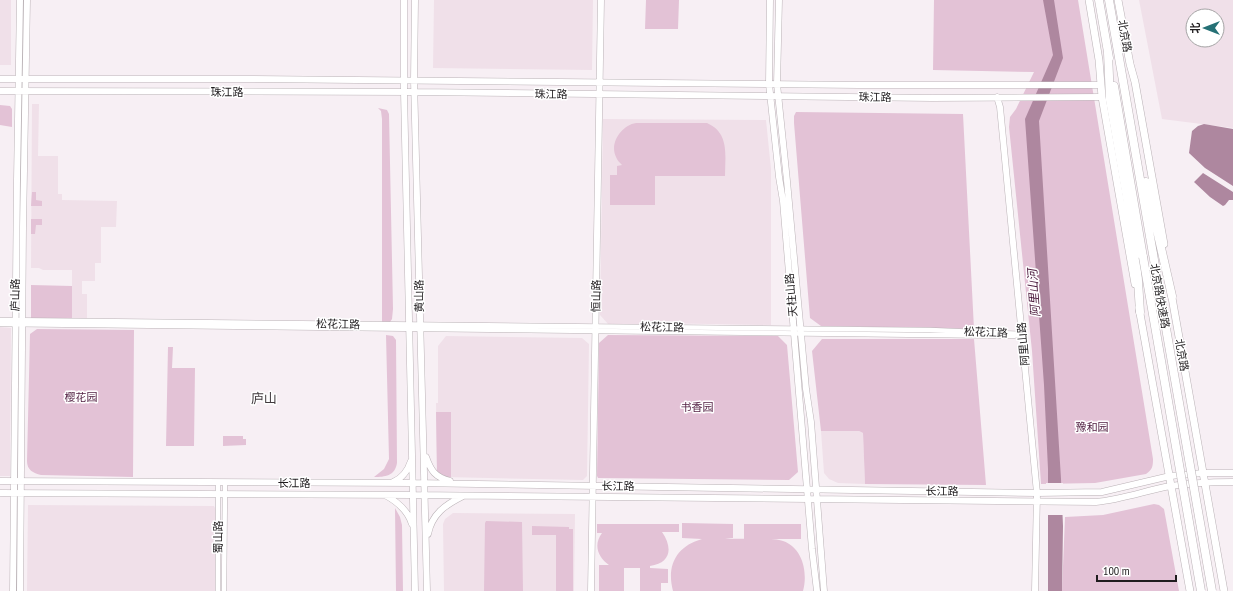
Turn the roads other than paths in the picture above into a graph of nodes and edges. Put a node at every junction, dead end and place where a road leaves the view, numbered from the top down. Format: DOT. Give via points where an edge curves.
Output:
graph roads {
  1 [pos="20,0"];
  2 [pos="27,0"];
  3 [pos="404,0"];
  4 [pos="415,0"];
  5 [pos="597,0"];
  6 [pos="601,0"];
  7 [pos="770,0"];
  8 [pos="779,0"];
  9 [pos="1089,0"];
  10 [pos="1099,0"];
  11 [pos="1109,0"];
  12 [pos="1118,0"];
  13 [pos="1108,53"];
  14 [pos="1122,75"];
  15 [pos="0,78"];
  16 [pos="19,79"];
  17 [pos="26,79"];
  18 [pos="80,79"];
  19 [pos="223,79"];
  20 [pos="288,79"];
  21 [pos="414,80"];
  22 [pos="403,81"];
  23 [pos="598,83"];
  24 [pos="664,83"];
  25 [pos="769,84"];
  26 [pos="777,84"];
  27 [pos="1101,85"];
  28 [pos="0,91"];
  29 [pos="19,91"];
  30 [pos="26,91"];
  31 [pos="80,91"];
  32 [pos="223,92"];
  33 [pos="288,92"];
  34 [pos="404,92"];
  35 [pos="415,92"];
  36 [pos="598,95"];
  37 [pos="664,95"];
  38 [pos="770,96"];
  39 [pos="780,96"];
  40 [pos="997,97"];
  41 [pos="1102,97"];
  42 [pos="1172,296"];
  43 [pos="1140,312"];
  44 [pos="0,320"];
  45 [pos="15,322"];
  46 [pos="22,322"];
  47 [pos="0,324"];
  48 [pos="409,326"];
  49 [pos="420,327"];
  50 [pos="594,329"];
  51 [pos="797,331"];
  52 [pos="1022,334"];
  53 [pos="423,450"];
  54 [pos="412,453"];
  55 [pos="1203,472"];
  56 [pos="1233,473"];
  57 [pos="1170,476"];
  58 [pos="0,481"];
  59 [pos="13,481"];
  60 [pos="20,481"];
  61 [pos="1205,482"];
  62 [pos="1233,482"];
  63 [pos="222,483"];
  64 [pos="387,483"];
  65 [pos="413,483"];
  66 [pos="424,483"];
  67 [pos="459,484"];
  68 [pos="591,486"];
  69 [pos="1172,486"];
  70 [pos="807,489"];
  71 [pos="817,489"];
  72 [pos="0,493"];
  73 [pos="13,493"];
  74 [pos="20,493"];
  75 [pos="1037,493"];
  76 [pos="222,494"];
  77 [pos="384,495"];
  78 [pos="413,495"];
  79 [pos="425,495"];
  80 [pos="464,496"];
  81 [pos="591,497"];
  82 [pos="808,499"];
  83 [pos="817,499"];
  84 [pos="1037,502"];
  85 [pos="414,532"];
  86 [pos="426,544"];
  87 [pos="13,591"];
  88 [pos="20,591"];
  89 [pos="218,591"];
  90 [pos="224,591"];
  91 [pos="415,591"];
  92 [pos="427,591"];
  93 [pos="588,591"];
  94 [pos="591,591"];
  95 [pos="817,591"];
  96 [pos="824,591"];
  97 [pos="1035,591"];
  98 [pos="1190,591"];
  99 [pos="1202,591"];
  100 [pos="1212,591"];
  101 [pos="1224,591"];
  1 -- 16 [label="street, 庐山路"];
  2 -- 17 [label="street, 庐山路"];
  3 -- 22 [label="street, 黄山路"];
  4 -- 21 [label="street, 黄山路"];
  5 -- 23 [label="street, 恒山路"];
  6 -- 23 [label="street, 恒山路"];
  7 -- 25 [label="street, 天柱山路"];
  8 -- 26 [label="street, 天柱山路"];
  9 -- 27 [label="main road"];
  10 -- 13 [label="highway, 北京路快速路"];
  11 -- 14 [label="highway, 北京路快速路"];
  12 -- 42 [label="main road, 北京路" via="1157,202"];
  13 -- 43 [label="highway" via="1110,100 1137,265"];
  13 -- 99 [label="highway, 北京路快速路, bridge"];
  14 -- 42 [label="highway"];
  14 -- 100 [label="highway, 北京路快速路, bridge"];
  15 -- 16 [label="street, 珠江路"];
  16 -- 17 [label="street, 珠江路"];
  16 -- 29 [label="street, 庐山路"];
  17 -- 18 [label="street, 珠江路"];
  17 -- 30 [label="street, 庐山路"];
  18 -- 19 [label="street, 珠江路"];
  18 -- 31 [label="street"];
  19 -- 20 [label="street, 珠江路"];
  19 -- 32 [label="street"];
  20 -- 22 [label="street, 珠江路"];
  20 -- 33 [label="street"];
  21 -- 22 [label="street, 珠江路"];
  21 -- 23 [label="street, 珠江路"];
  21 -- 35 [label="street, 黄山路"];
  22 -- 34 [label="street, 黄山路"];
  23 -- 24 [label="street, 珠江路"];
  23 -- 36 [label="street, 恒山路"];
  24 -- 25 [label="street, 珠江路"];
  24 -- 37 [label="street"];
  25 -- 26 [label="street, 珠江路"];
  25 -- 38 [label="street, 天柱山路"];
  26 -- 27 [label="street, 珠江路"];
  26 -- 39 [label="street, 天柱山路"];
  27 -- 41 [label="main road"];
  28 -- 29 [label="street, 珠江路"];
  29 -- 30 [label="street, 珠江路"];
  29 -- 45 [label="street, 庐山路"];
  30 -- 31 [label="street, 珠江路"];
  30 -- 46 [label="street, 庐山路"];
  31 -- 32 [label="street, 珠江路"];
  32 -- 33 [label="street, 珠江路"];
  33 -- 34 [label="street, 珠江路"];
  34 -- 35 [label="street, 珠江路"];
  34 -- 48 [label="street, 黄山路"];
  35 -- 36 [label="street, 珠江路"];
  35 -- 49 [label="street, 黄山路"];
  36 -- 37 [label="street, 珠江路"];
  36 -- 50 [label="street, 恒山路"];
  37 -- 38 [label="street, 珠江路"];
  38 -- 39 [label="street, 珠江路"];
  38 -- 51 [label="street, 天柱山路"];
  39 -- 40 [label="street, 珠江路"];
  39 -- 51 [label="street, 天柱山路"];
  40 -- 41 [label="street, 珠江路"];
  40 -- 52 [label="street, 阿里山路"];
  41 -- 43 [label="main road"];
  42 -- 55 [label="main road, 北京路"];
  43 -- 57 [label="main road"];
  44 -- 45 [label="street, 松花江路"];
  45 -- 46 [label="street, 松花江路"];
  45 -- 47 [label="street, 松花江路"];
  45 -- 59 [label="street, 庐山路"];
  46 -- 48 [label="street, 松花江路"];
  46 -- 60 [label="street, 庐山路"];
  48 -- 49 [label="street, 松花江路"];
  48 -- 54 [label="street, 黄山路"];
  49 -- 50 [label="street, 松花江路"];
  49 -- 53 [label="street, 黄山路"];
  50 -- 51 [label="street, 松花江路"];
  50 -- 68 [label="street, 恒山路"];
  51 -- 52 [label="street, 松花江路" via="1013,336"];
  51 -- 70 [label="street, 天柱山路"];
  51 -- 71 [label="street, 天柱山路" via="811,422"];
  52 -- 75 [label="street, 阿里山路"];
  53 -- 66 [label="street, 黄山路"];
  53 -- 67 [label="street" via="431,469 438,477"];
  54 -- 64 [label="street" via="410,464 403,475"];
  54 -- 65 [label="street, 黄山路"];
  55 -- 56 [label="street, 长江路"];
  55 -- 57 [label="street, 长江路"];
  55 -- 61 [label="main road, 北京路"];
  57 -- 69 [label="main road"];
  57 -- 75 [label="street, 长江路" via="1106,492"];
  58 -- 59 [label="street, 长江路"];
  59 -- 60 [label="street, 长江路"];
  59 -- 73 [label="street, 庐山路"];
  60 -- 63 [label="street, 长江路"];
  60 -- 74 [label="street, 庐山路"];
  61 -- 62 [label="street, 长江路"];
  61 -- 69 [label="street, 长江路"];
  61 -- 101 [label="main road, 北京路"];
  63 -- 64 [label="street, 长江路"];
  63 -- 76 [label="street, 蜀山路"];
  64 -- 65 [label="street, 长江路"];
  65 -- 66 [label="street, 长江路"];
  65 -- 78 [label="street, 黄山路"];
  66 -- 67 [label="street, 长江路"];
  66 -- 79 [label="street, 黄山路"];
  67 -- 68 [label="street, 长江路"];
  68 -- 70 [label="street, 长江路"];
  68 -- 81 [label="street, 恒山路"];
  69 -- 84 [label="street, 长江路" via="1107,501"];
  69 -- 98 [label="main road"];
  70 -- 71 [label="street, 长江路"];
  70 -- 82 [label="street, 天柱山路"];
  71 -- 75 [label="street, 长江路"];
  71 -- 83 [label="street, 天柱山路"];
  72 -- 73 [label="street, 长江路"];
  73 -- 74 [label="street, 长江路"];
  73 -- 87 [label="street, 庐山路"];
  74 -- 76 [label="street, 长江路"];
  74 -- 88 [label="street, 庐山路"];
  75 -- 84 [label="street, 阿里山路"];
  76 -- 77 [label="street, 长江路"];
  76 -- 89 [label="street, 蜀山路"];
  76 -- 90 [label="street, 蜀山路"];
  77 -- 78 [label="street, 长江路"];
  77 -- 85 [label="street" via="406,511"];
  78 -- 79 [label="street, 长江路"];
  78 -- 85 [label="street, 黄山路"];
  79 -- 80 [label="street, 长江路"];
  79 -- 86 [label="street, 黄山路"];
  80 -- 81 [label="street, 长江路"];
  80 -- 86 [label="street" via="445,506 435,515 429,526"];
  81 -- 82 [label="street, 长江路"];
  81 -- 93 [label="street, 恒山路"];
  81 -- 94 [label="street, 恒山路"];
  82 -- 83 [label="street, 长江路"];
  82 -- 95 [label="street, 天柱山路"];
  83 -- 84 [label="street, 长江路"];
  83 -- 96 [label="street, 天柱山路"];
  84 -- 97 [label="street, 阿里山路"];
  85 -- 91 [label="street, 黄山路"];
  86 -- 92 [label="street, 黄山路"];
}
